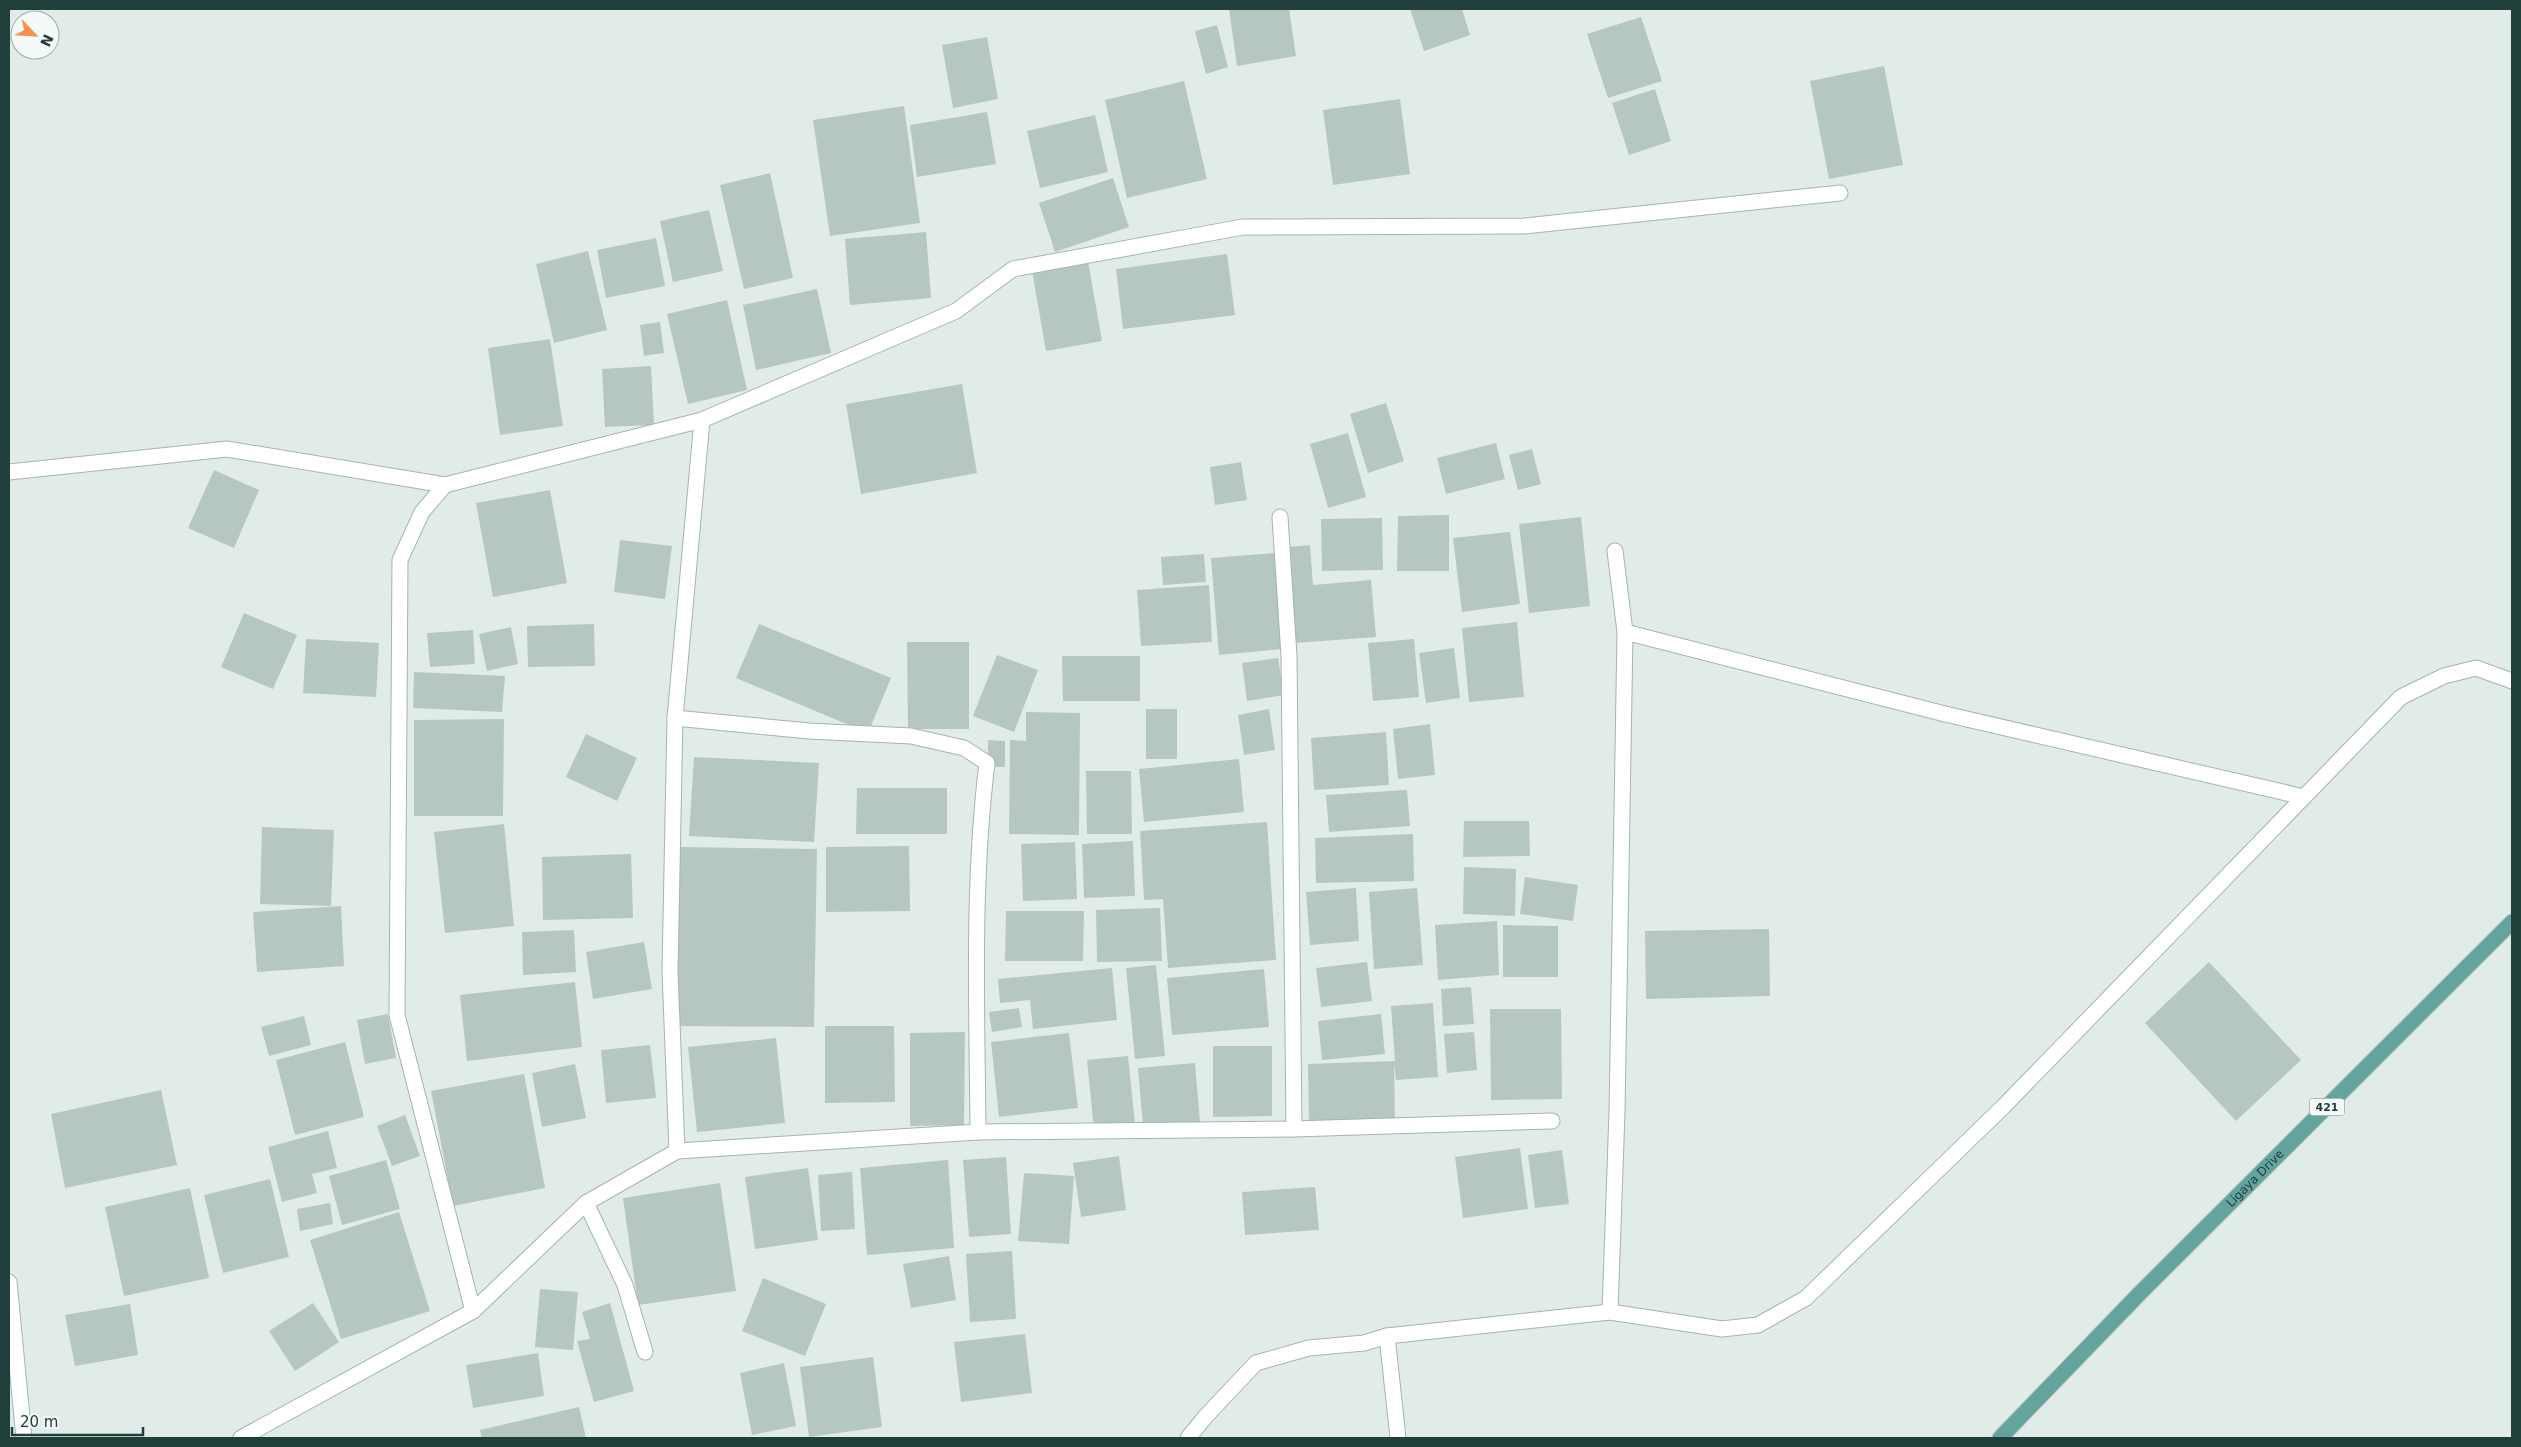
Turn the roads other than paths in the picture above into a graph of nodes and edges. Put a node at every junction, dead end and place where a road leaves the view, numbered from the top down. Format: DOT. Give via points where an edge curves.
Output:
graph roads {
  1 [pos="1840,193"];
  2 [pos="702,420"];
  3 [pos="9,472"];
  4 [pos="445,485"];
  5 [pos="1280,518"];
  6 [pos="1615,551"];
  7 [pos="1625,632"];
  8 [pos="2512,681"];
  9 [pos="675,718"];
  10 [pos="2304,797"];
  11 [pos="2512,922"];
  12 [pos="1552,1121"];
  13 [pos="1294,1129"];
  14 [pos="978,1132"];
  15 [pos="677,1151"];
  16 [pos="586,1203"];
  17 [pos="9,1282"];
  18 [pos="473,1311"];
  19 [pos="1610,1312"];
  20 [pos="1387,1336"];
  21 [pos="645,1352"];
  22 [pos="24,1438"];
  23 [pos="241,1438"];
  24 [pos="1188,1438"];
  25 [pos="1398,1438"];
  26 [pos="2000,1438"];
  1 -- 2 [label="street" via="1524,226 1243,228 1013,269 956,311"];
  2 -- 4 [label="street"];
  2 -- 9 [label="street"];
  3 -- 4 [label="street" via="227,449"];
  4 -- 18 [label="street" via="422,512 400,560 397,1015"];
  5 -- 13 [label="street" via="1289,656"];
  6 -- 7 [label="street"];
  7 -- 10 [label="street" via="1945,714"];
  7 -- 19 [label="street" via="1617,1112"];
  8 -- 10 [label="street" via="2476,668 2444,676 2401,697"];
  9 -- 14 [label="street" via="809,731 911,736 964,748 987,763 979,825"];
  9 -- 15 [label="street" via="670,971"];
  10 -- 19 [label="street" via="2003,1107 1806,1298 1758,1325 1722,1329"];
  11 -- 26 [label="main road, Ligaya Drive / 421" via="2141,1292"];
  12 -- 13 [label="street"];
  13 -- 14 [label="street"];
  14 -- 15 [label="street"];
  15 -- 16 [label="street"];
  16 -- 18 [label="street"];
  16 -- 21 [label="street" via="625,1285"];
  17 -- 22 [label="street"];
  18 -- 23 [label="street"];
  19 -- 20 [label="street"];
  20 -- 24 [label="street" via="1364,1343 1309,1348 1256,1363"];
  20 -- 25 [label="street"];
}
